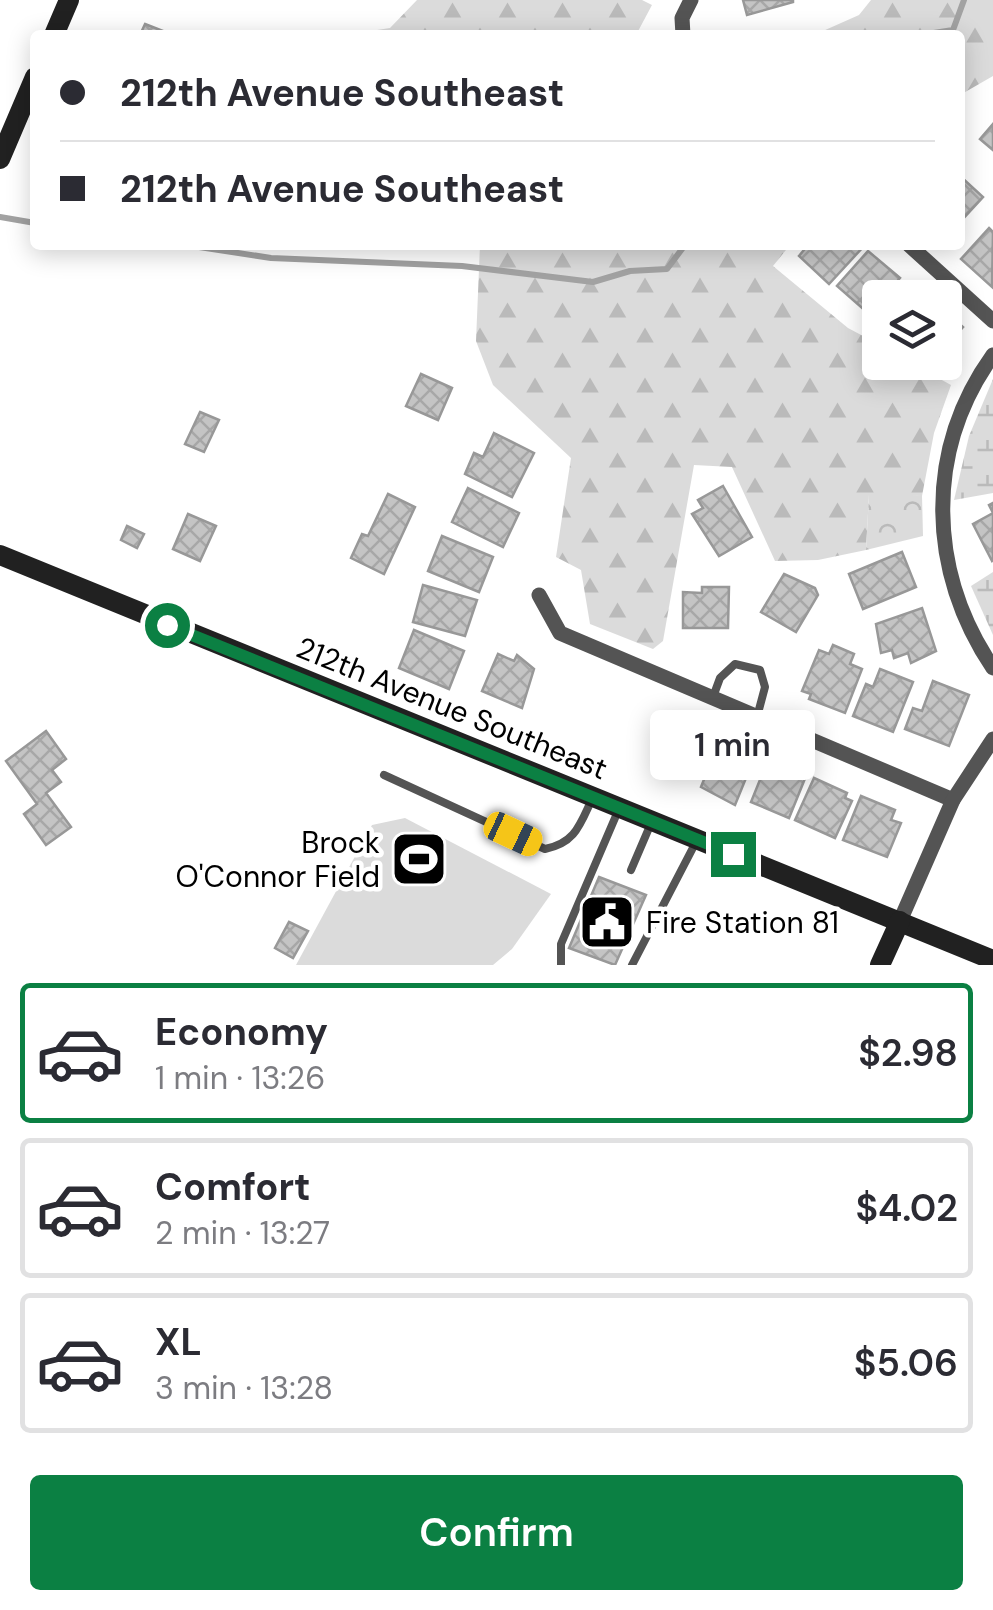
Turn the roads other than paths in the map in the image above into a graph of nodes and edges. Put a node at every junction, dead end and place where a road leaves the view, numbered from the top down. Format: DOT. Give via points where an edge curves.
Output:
graph roads {
  1 [pos="69,0"];
  2 [pos="690,0"];
  3 [pos="56,30"];
  4 [pos="684,30"];
  5 [pos="30,89"];
  6 [pos="0,158"];
  7 [pos="915,250"];
  8 [pos="993,321"];
  9 [pos="993,355"];
  10 [pos="0,555"];
  11 [pos="538,594"];
  12 [pos="993,668"];
  13 [pos="712,698"];
  14 [pos="757,717"];
  15 [pos="993,739"];
  16 [pos="384,774"];
  17 [pos="593,798"];
  18 [pos="953,800"];
  19 [pos="619,808"];
  20 [pos="652,821"];
  21 [pos="697,840"];
  22 [pos="631,870"];
  23 [pos="900,921"];
  24 [pos="993,960"];
  25 [pos="561,965"];
  26 [pos="632,965"];
  27 [pos="880,965"];
  1 -- 3 [label="street"];
  2 -- 4 [label="street"];
  5 -- 6 [label="street"];
  7 -- 8 [label="street"];
  9 -- 12 [label="street" via="954,430 941,499 956,600"];
  10 -- 17 [label="street, 212th Avenue Southeast"];
  11 -- 13 [label="street" via="560,633"];
  13 -- 14 [label="street"];
  13 -- 14 [label="lane" via="720,678 736,664 748,664 760,670 765,687"];
  14 -- 18 [label="street"];
  15 -- 18 [label="street"];
  16 -- 17 [label="lane" via="545,848 575,836"];
  17 -- 19 [label="street, 212th Avenue Southeast"];
  18 -- 23 [label="street"];
  19 -- 20 [label="street, 212th Avenue Southeast"];
  19 -- 25 [label="lane" via="561,944"];
  20 -- 21 [label="street, 212th Avenue Southeast"];
  20 -- 22 [label="lane"];
  21 -- 23 [label="street, 212th Avenue Southeast"];
  21 -- 26 [label="lane"];
  23 -- 24 [label="street, 212th Avenue Southeast"];
  23 -- 27 [label="street"];
}
